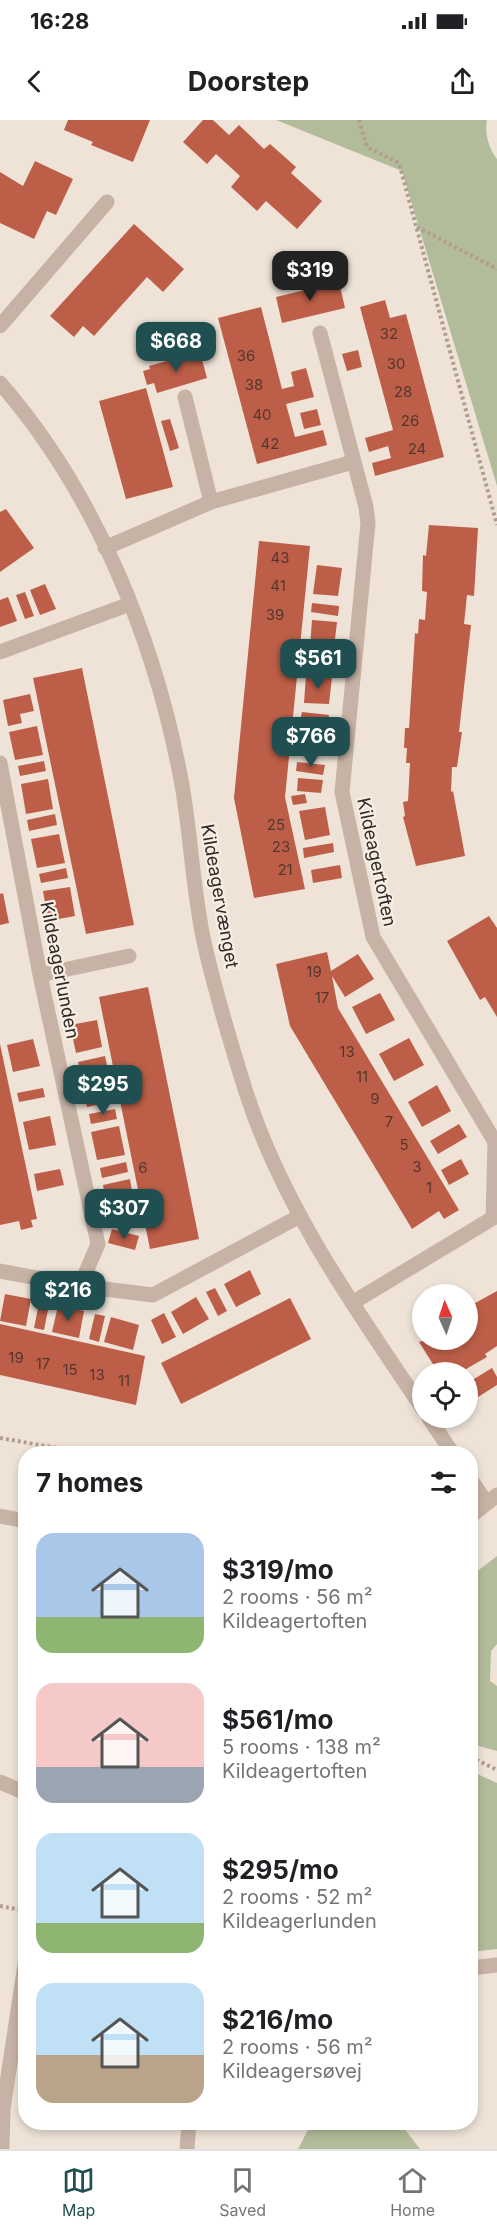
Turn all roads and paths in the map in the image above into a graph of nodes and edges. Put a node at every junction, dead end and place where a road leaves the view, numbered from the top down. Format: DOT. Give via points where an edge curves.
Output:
graph roads {
  1 [pos="359,120"];
  2 [pos="107,202"];
  3 [pos="416,227"];
  4 [pos="497,269"];
  5 [pos="0,326"];
  6 [pos="320,333"];
  7 [pos="0,383"];
  8 [pos="185,397"];
  9 [pos="353,462"];
  10 [pos="211,502"];
  11 [pos="497,525"];
  12 [pos="105,548"];
  13 [pos="130,604"];
  14 [pos="0,652"];
  15 [pos="0,763"];
  16 [pos="129,956"];
  17 [pos="40,975"];
  18 [pos="300,1216"];
  19 [pos="0,1271"];
  20 [pos="80,1286"];
  21 [pos="352,1303"];
  22 [pos="412,1393"];
  23 [pos="436,1428"];
  24 [pos="0,1437"];
  25 [pos="49,1446"];
  26 [pos="448,1446"];
  27 [pos="478,1486"];
  28 [pos="491,1498"];
  29 [pos="478,1510"];
  30 [pos="0,1516"];
  31 [pos="18,1519"];
  32 [pos="478,1760"];
  33 [pos="497,1770"];
  34 [pos="0,1782"];
  35 [pos="18,1790"];
  36 [pos="0,1906"];
  37 [pos="18,1909"];
  38 [pos="497,1965"];
  39 [pos="478,1967"];
  40 [pos="18,1988"];
  41 [pos="6,2033"];
  42 [pos="188,2130"];
  43 [pos="2,2149"];
  44 [pos="187,2149"];
  1 -- 3 [label="path" via="367,147 399,163"];
  2 -- 5 [label="street"];
  3 -- 4 [label="path"];
  3 -- 11 [label="path"];
  6 -- 9 [label="street, Kildeagertoften"];
  7 -- 12 [label="street, Kildeagervænget" via="26,412 75,488"];
  8 -- 10 [label="street"];
  9 -- 10 [label="street"];
  9 -- 21 [label="street, Kildeagertoften" via="368,523 342,792 373,937 495,1142 493,1218"];
  10 -- 12 [label="street"];
  12 -- 13 [label="street, Kildeagervænget"];
  13 -- 14 [label="street"];
  13 -- 18 [label="street, Kildeagervænget" via="154,674 181,784 204,941 245,1090"];
  15 -- 17 [label="street, Kildeagerlunden"];
  16 -- 17 [label="street"];
  17 -- 20 [label="street, Kildeagerlunden" via="98,1244"];
  18 -- 20 [label="street" via="153,1295"];
  18 -- 21 [label="street, Kildeagervænget"];
  19 -- 20 [label="street"];
  21 -- 22 [label="street, Kildeagervænget"];
  23 -- 26 [label="street"];
  24 -- 25 [label="path"];
  27 -- 28 [label="street"];
  28 -- 29 [label="street"];
  30 -- 31 [label="street"];
  32 -- 33 [label="path"];
  34 -- 35 [label="street"];
  36 -- 37 [label="path"];
  38 -- 39 [label="street"];
  40 -- 41 [label="street"];
  41 -- 43 [label="street"];
  42 -- 44 [label="street"];
}
